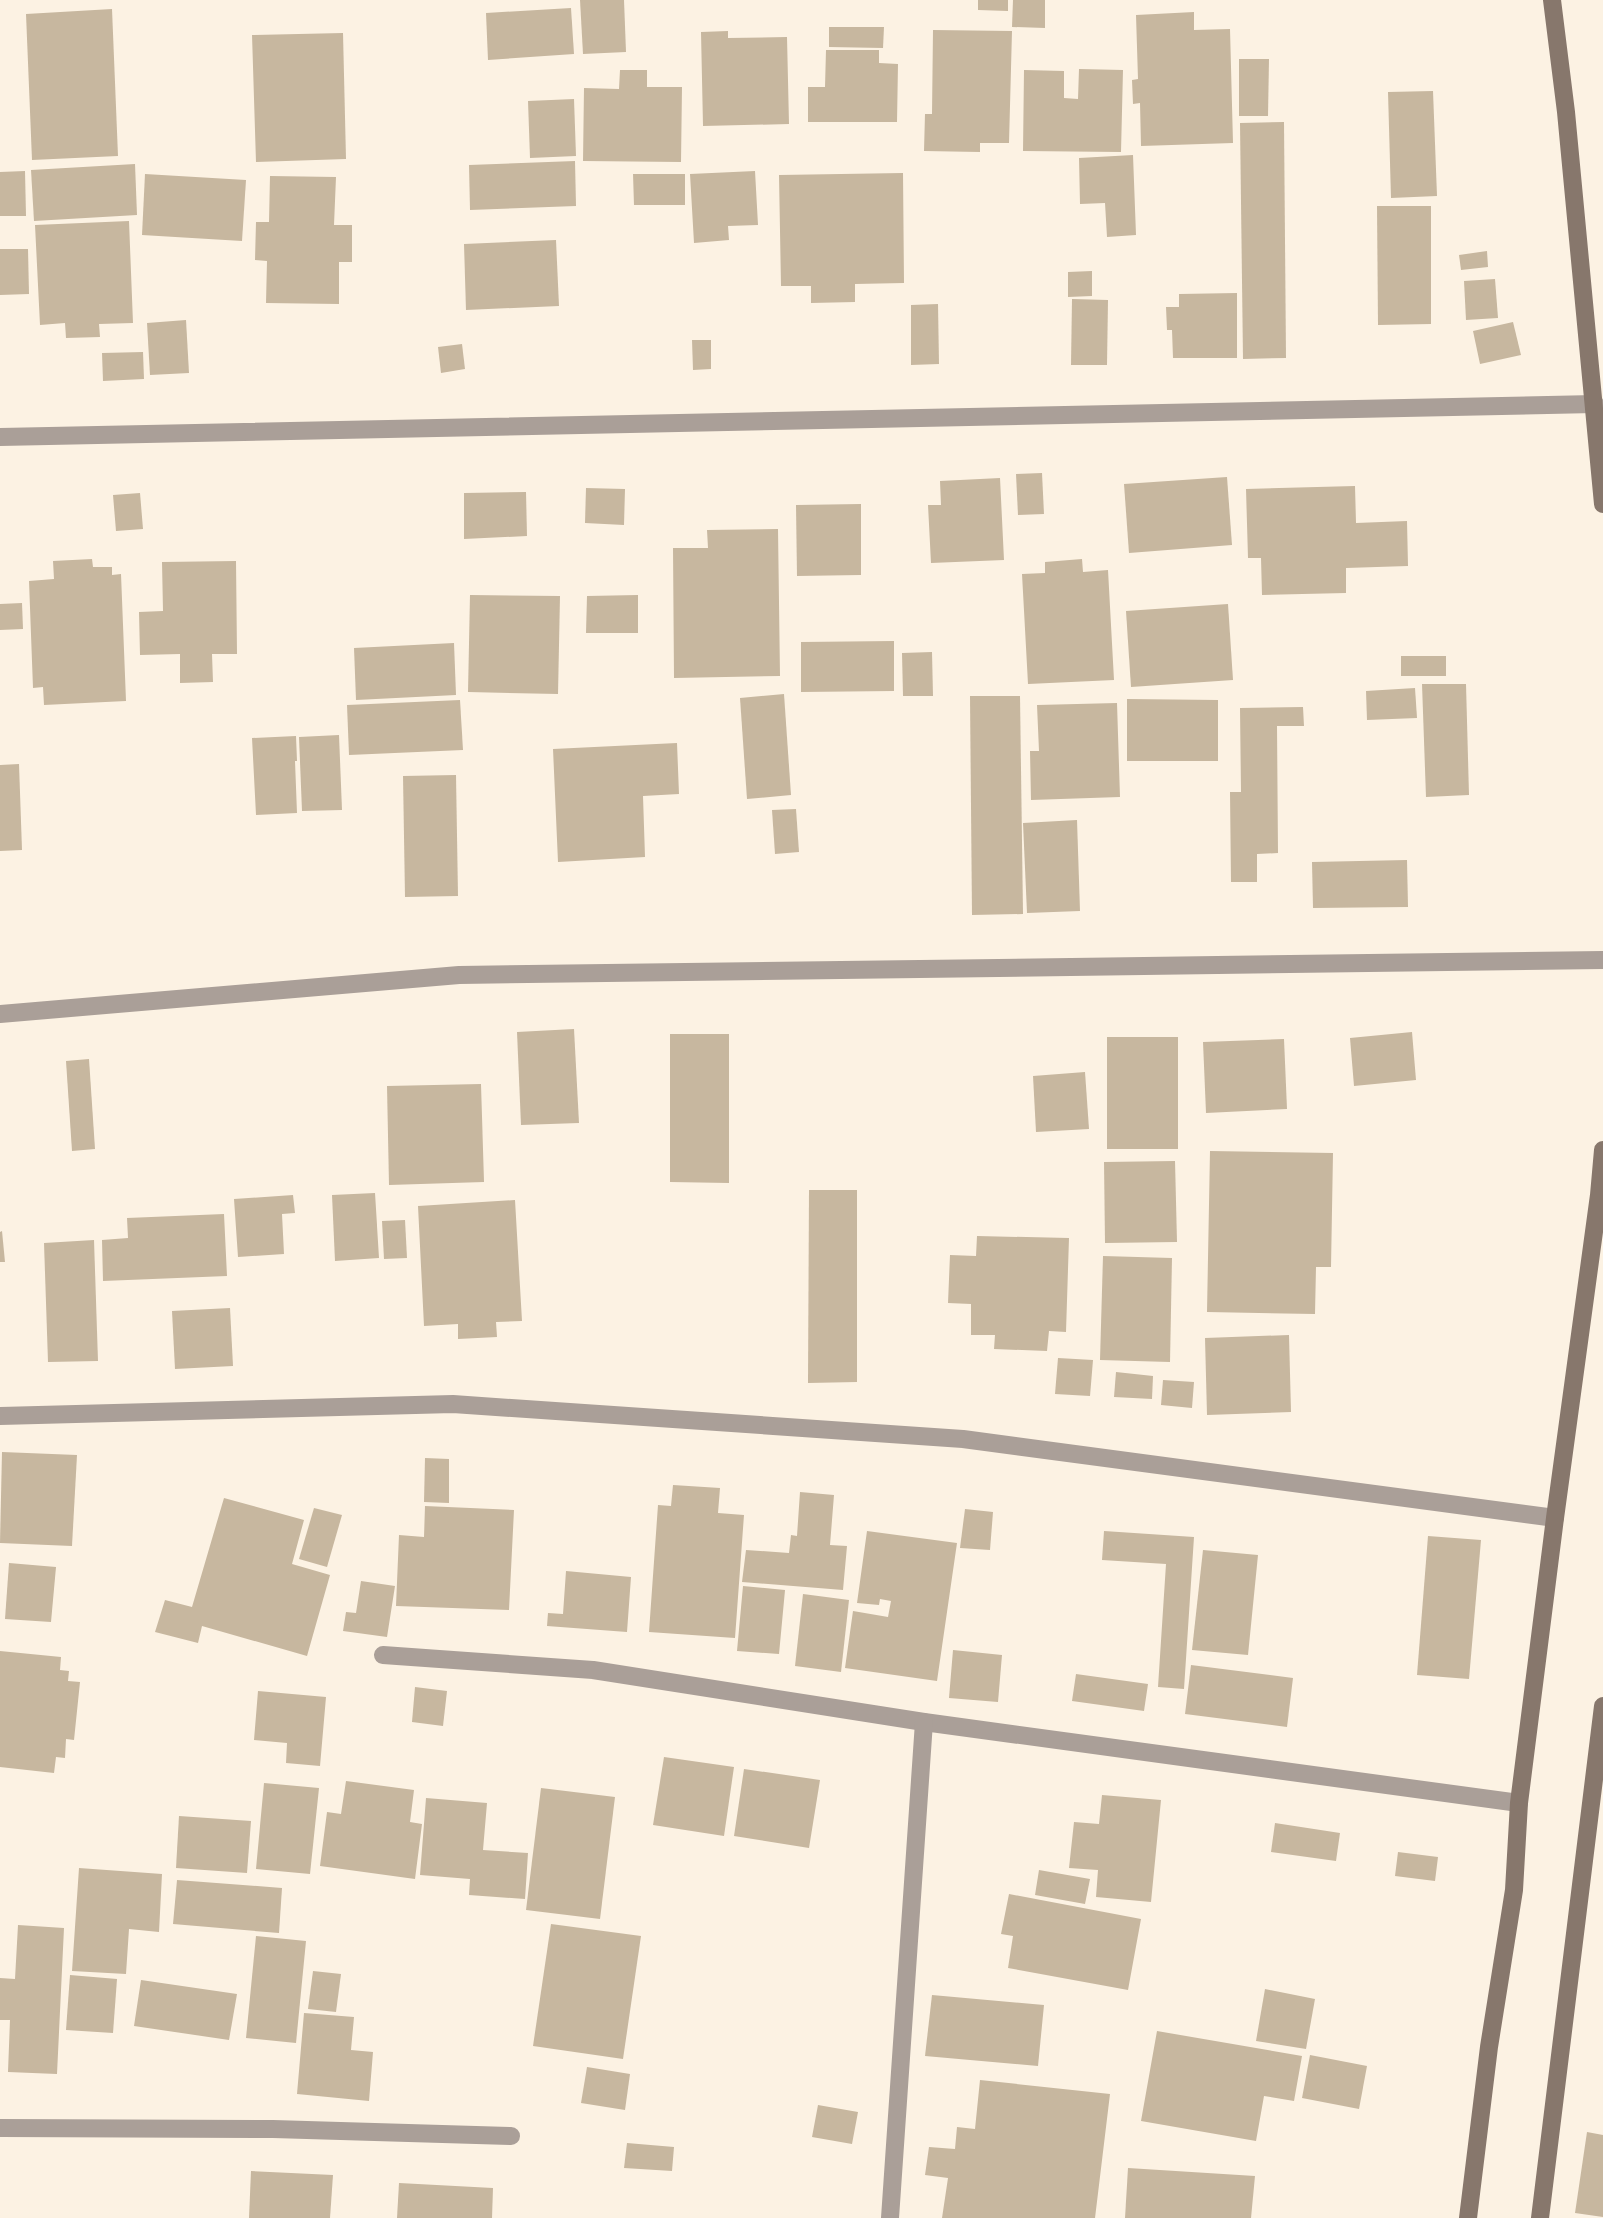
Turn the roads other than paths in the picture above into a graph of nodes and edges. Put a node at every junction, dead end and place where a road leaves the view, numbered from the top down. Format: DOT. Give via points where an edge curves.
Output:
graph roads {
  1 [pos="1552,0"];
  2 [pos="1595,404"];
  3 [pos="0,437"];
  4 [pos="1603,504"];
  5 [pos="1603,960"];
  6 [pos="0,1014"];
  7 [pos="1603,1150"];
  8 [pos="0,1416"];
  9 [pos="1555,1518"];
  10 [pos="383,1655"];
  11 [pos="1603,1706"];
  12 [pos="924,1722"];
  13 [pos="1519,1803"];
  14 [pos="0,2128"];
  15 [pos="511,2136"];
  16 [pos="890,2218"];
  17 [pos="1468,2218"];
  18 [pos="1540,2218"];
  1 -- 2 [label="main road"];
  2 -- 3 [label="street"];
  2 -- 4 [label="main road"];
  5 -- 6 [label="street" via="459,975"];
  7 -- 9 [label="main road"];
  8 -- 9 [label="street" via="467,1405 963,1439"];
  9 -- 13 [label="main road"];
  10 -- 12 [label="street" via="593,1670"];
  11 -- 18 [label="main road"];
  12 -- 13 [label="street"];
  12 -- 16 [label="street"];
  13 -- 17 [label="main road" via="1514,1890"];
  14 -- 15 [label="street"];
}
